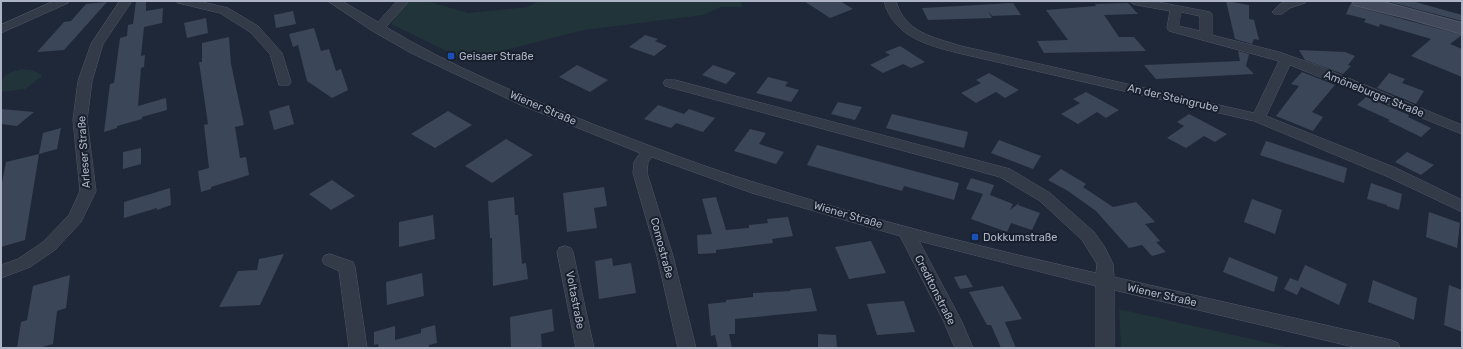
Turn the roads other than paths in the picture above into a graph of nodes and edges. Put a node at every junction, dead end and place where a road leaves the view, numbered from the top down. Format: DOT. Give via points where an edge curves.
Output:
graph roads {
  1 [pos="64,1"];
  2 [pos="126,1"];
  3 [pos="182,1"];
  4 [pos="334,1"];
  5 [pos="402,1"];
  6 [pos="890,1"];
  7 [pos="1301,1"];
  8 [pos="1360,1"];
  9 [pos="1137,2"];
  10 [pos="1176,8"];
  11 [pos="1278,12"];
  12 [pos="1,29"];
  13 [pos="378,29"];
  14 [pos="1462,29"];
  15 [pos="1206,36"];
  16 [pos="1286,59"];
  17 [pos="284,82"];
  18 [pos="670,83"];
  19 [pos="1258,118"];
  20 [pos="1462,130"];
  21 [pos="649,150"];
  22 [pos="1462,207"];
  23 [pos="906,232"];
  24 [pos="565,252"];
  25 [pos="330,260"];
  26 [pos="1,272"];
  27 [pos="1104,282"];
  28 [pos="358,348"];
  29 [pos="585,348"];
  30 [pos="687,348"];
  31 [pos="964,348"];
  32 [pos="1105,348"];
  33 [pos="1391,348"];
  1 -- 12 [label="street"];
  2 -- 26 [label="street, Arleser Straße" via="96,44 85,81 80,120 88,191 75,218 49,246 24,263"];
  3 -- 17 [label="street" via="224,10 254,29 276,53"];
  4 -- 13 [label="street, Wiener Straße"];
  5 -- 13 [label="street"];
  6 -- 19 [label="street, An der Steingrube" via="891,9 901,25 917,35 958,49"];
  7 -- 11 [label="street" via="1289,4"];
  8 -- 14 [label="main road"];
  9 -- 10 [label="street"];
  10 -- 15 [label="street" via="1206,14"];
  10 -- 15 [label="street, Amöneburger Straße" via="1173,28"];
  13 -- 21 [label="street, Wiener Straße" via="440,63 526,102"];
  15 -- 16 [label="street, Amöneburger Straße"];
  16 -- 19 [label="street"];
  16 -- 20 [label="street, Amöneburger Straße"];
  18 -- 27 [label="street" via="1005,173 1045,197 1088,236 1105,264"];
  19 -- 22 [label="street, An der Steingrube" via="1391,172"];
  21 -- 23 [label="street, Wiener Straße" via="757,189"];
  21 -- 30 [label="street, Comostraße" via="641,162 640,173 666,256"];
  23 -- 27 [label="street, Wiener Straße"];
  23 -- 31 [label="street, Creditonstraße"];
  24 -- 29 [label="street, Voltastraße"];
  25 -- 28 [label="street" via="347,267"];
  27 -- 32 [label="street"];
  27 -- 33 [label="street, Wiener Straße"];
}
